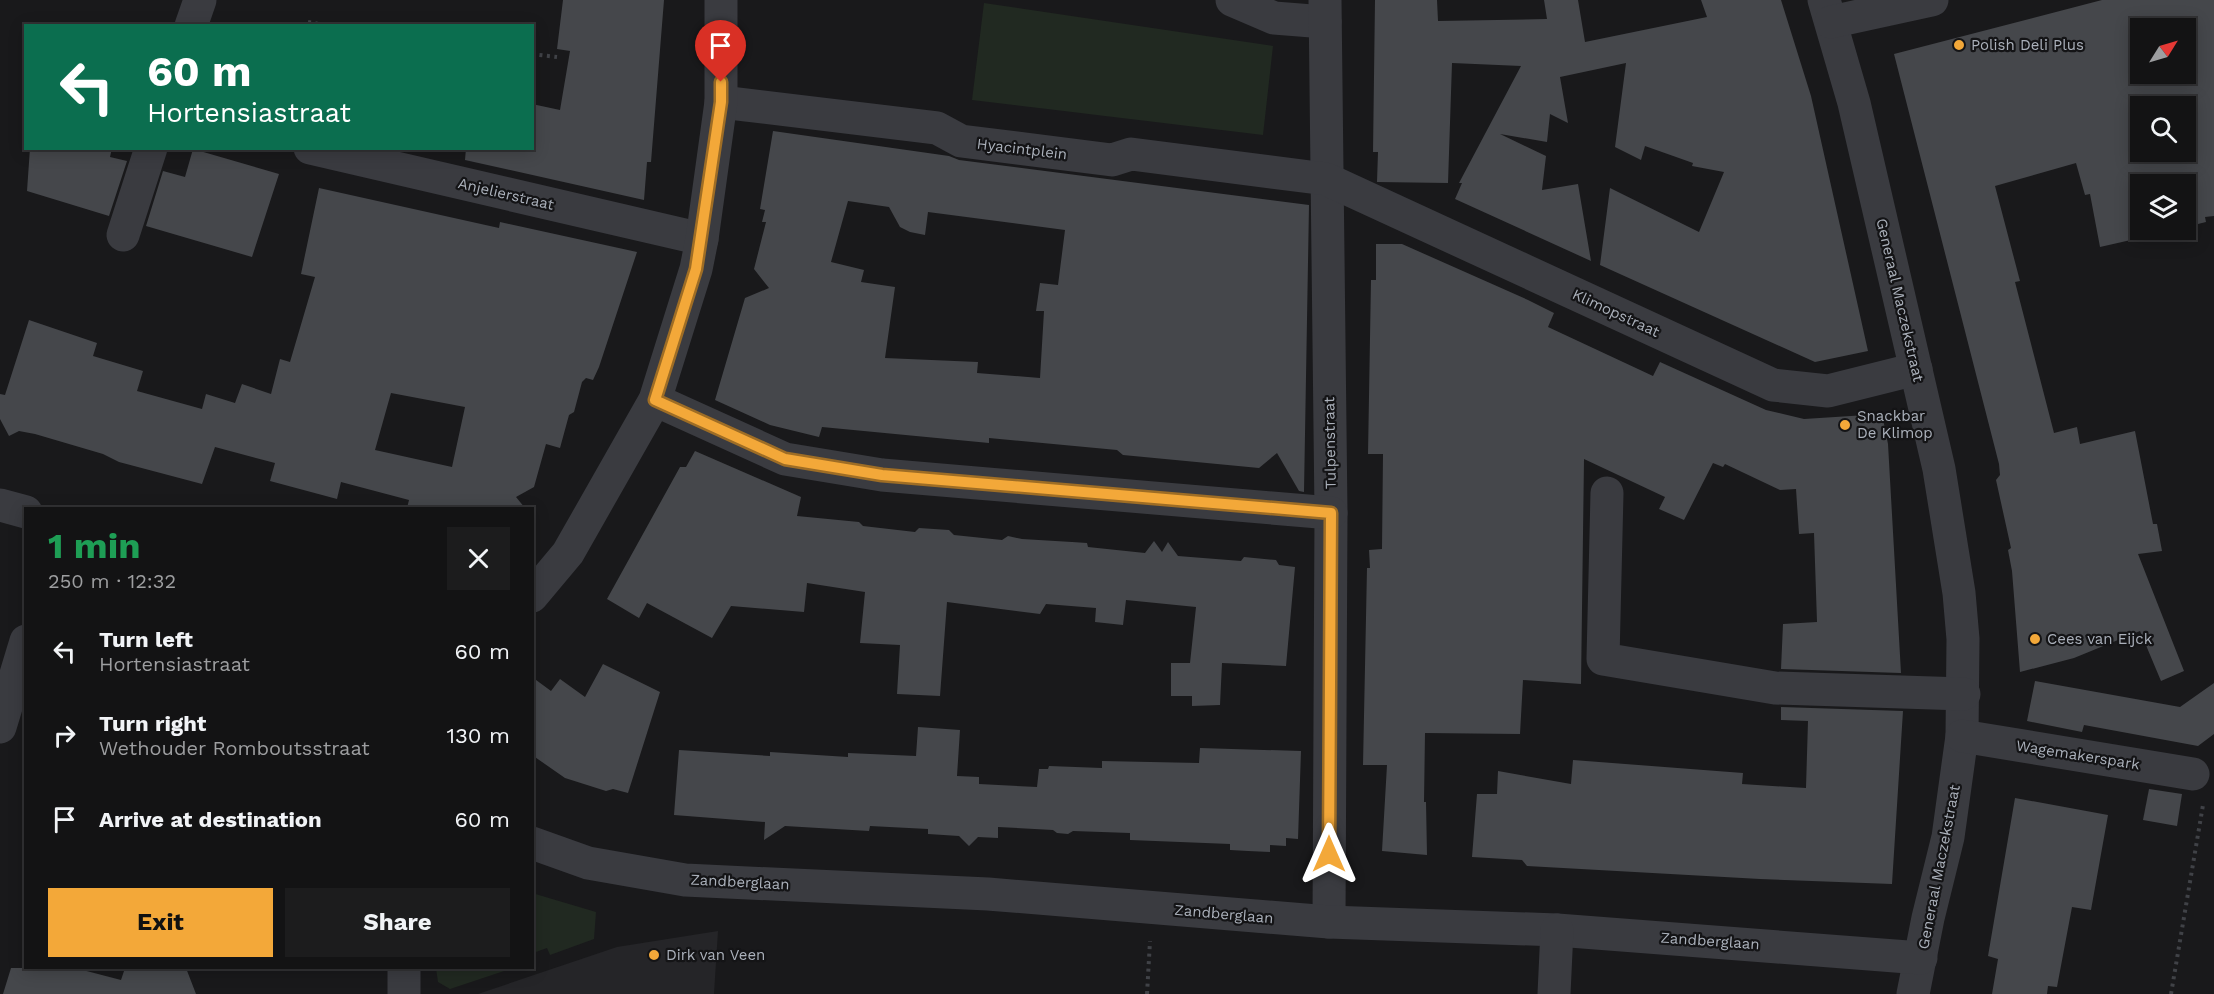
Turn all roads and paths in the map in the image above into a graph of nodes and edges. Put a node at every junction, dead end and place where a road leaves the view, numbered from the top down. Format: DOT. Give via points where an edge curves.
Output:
graph roads {
  1 [pos="200,0"];
  2 [pos="721,0"];
  3 [pos="1232,0"];
  4 [pos="1932,0"];
  5 [pos="1324,11"];
  6 [pos="1827,11"];
  7 [pos="308,22"];
  8 [pos="192,24"];
  9 [pos="319,24"];
  10 [pos="534,54"];
  11 [pos="557,57"];
  12 [pos="721,102"];
  13 [pos="150,150"];
  14 [pos="319,150"];
  15 [pos="1326,179"];
  16 [pos="123,235"];
  17 [pos="702,239"];
  18 [pos="1916,369"];
  19 [pos="655,400"];
  20 [pos="1607,493"];
  21 [pos="0,505"];
  22 [pos="24,511"];
  23 [pos="1331,513"];
  24 [pos="534,594"];
  25 [pos="24,648"];
  26 [pos="1964,694"];
  27 [pos="0,727"];
  28 [pos="1962,736"];
  29 [pos="2199,786"];
  30 [pos="534,844"];
  31 [pos="1152,907"];
  32 [pos="1329,922"];
  33 [pos="1557,930"];
  34 [pos="1921,958"];
  35 [pos="404,969"];
  36 [pos="404,994"];
  37 [pos="1147,994"];
  38 [pos="1554,994"];
  39 [pos="1913,994"];
  40 [pos="2171,994"];
  1 -- 8 [label="street"];
  2 -- 12 [label="street"];
  3 -- 5 [label="street" via="1274,18"];
  4 -- 6 [label="street"];
  5 -- 15 [label="street, Tulpenstraat"];
  6 -- 18 [label="street, Generaal Maczekstraat" via="1854,104"];
  7 -- 9 [label="path"];
  10 -- 11 [label="path"];
  12 -- 15 [label="street, Hyacintplein" via="937,128 962,141 1112,160 1131,154"];
  12 -- 17 [label="street"];
  13 -- 16 [label="street"];
  14 -- 17 [label="street, Anjelierstraat"];
  15 -- 18 [label="street, Klimopstraat" via="1773,386 1828,391"];
  15 -- 23 [label="street, Tulpenstraat"];
  17 -- 19 [label="street"];
  18 -- 26 [label="street, Generaal Maczekstraat" via="1953,548 1963,639"];
  19 -- 23 [label="street" via="785,459 882,475"];
  19 -- 24 [label="street" via="568,554"];
  20 -- 26 [label="street" via="1603,658 1775,688"];
  21 -- 22 [label="street"];
  23 -- 32 [label="street, Tulpenstraat"];
  25 -- 27 [label="street"];
  26 -- 28 [label="street, Generaal Maczekstraat"];
  28 -- 29 [label="street, Wagemakerspark"];
  28 -- 34 [label="street, Generaal Maczekstraat" via="1948,837"];
  29 -- 40 [label="path"];
  30 -- 31 [label="street, Zandberglaan" via="588,863 685,880 988,894"];
  31 -- 32 [label="street, Zandberglaan"];
  31 -- 37 [label="path"];
  32 -- 33 [label="street, Zandberglaan"];
  33 -- 34 [label="street, Zandberglaan"];
  33 -- 38 [label="street"];
  34 -- 39 [label="street, Generaal Maczekstraat"];
  35 -- 36 [label="street"];
}
